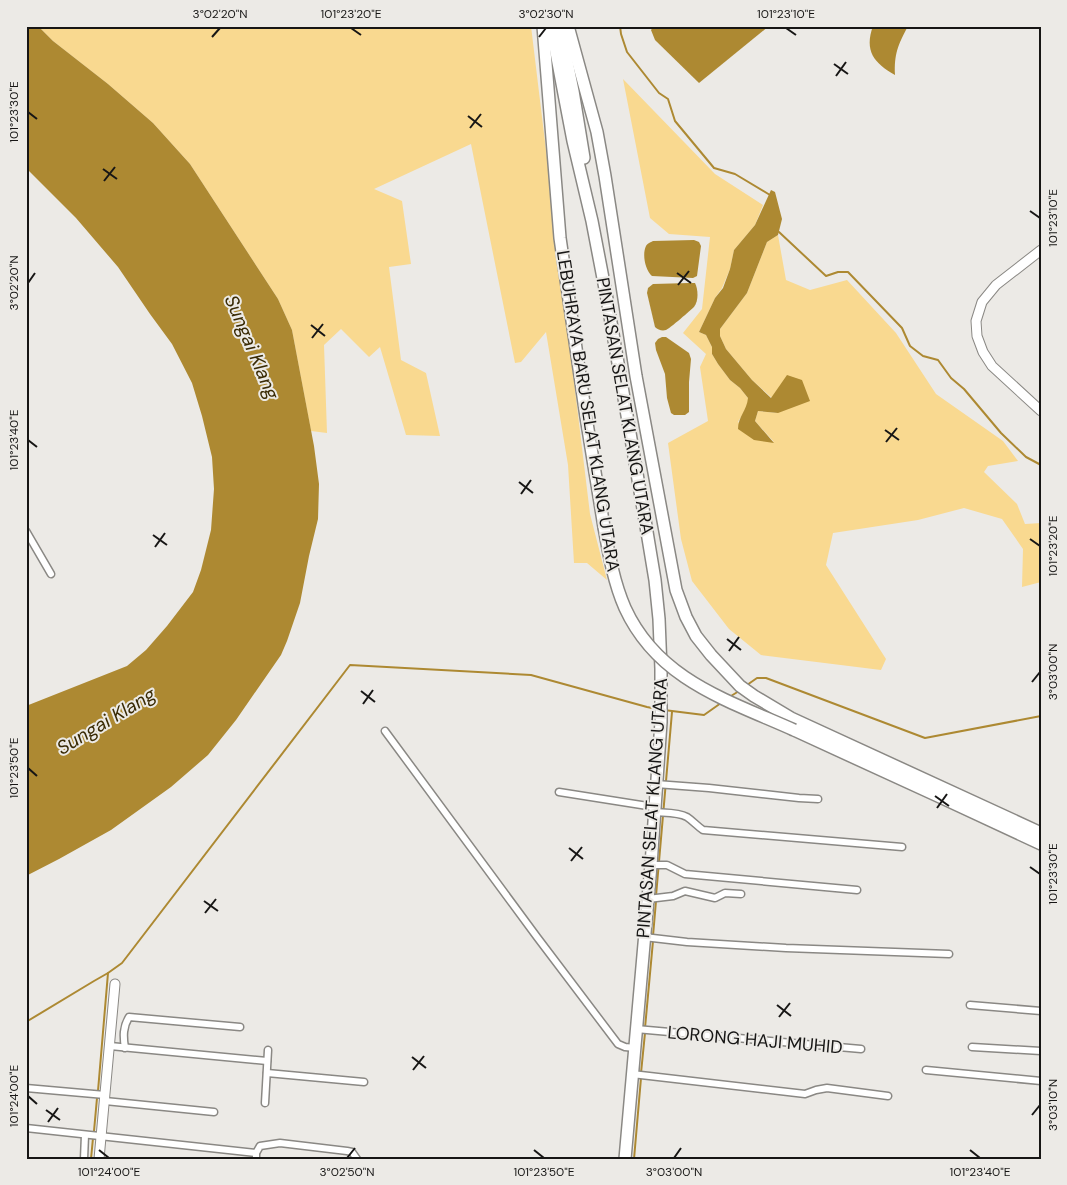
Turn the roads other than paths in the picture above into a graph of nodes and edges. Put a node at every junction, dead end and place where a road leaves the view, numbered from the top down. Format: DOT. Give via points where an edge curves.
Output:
graph roads {
  1 [pos="543,26"];
  2 [pos="551,26"];
  3 [pos="560,26"];
  4 [pos="568,26"];
  5 [pos="592,221"];
  6 [pos="1041,250"];
  7 [pos="1041,411"];
  8 [pos="26,531"];
  9 [pos="51,574"];
  10 [pos="385,731"];
  11 [pos="656,784"];
  12 [pos="558,792"];
  13 [pos="818,799"];
  14 [pos="656,811"];
  15 [pos="1041,832"];
  16 [pos="1041,844"];
  17 [pos="902,847"];
  18 [pos="653,865"];
  19 [pos="857,890"];
  20 [pos="741,894"];
  21 [pos="650,899"];
  22 [pos="646,937"];
  23 [pos="948,954"];
  24 [pos="115,984"];
  25 [pos="970,1005"];
  26 [pos="1041,1012"];
  27 [pos="240,1028"];
  28 [pos="638,1029"];
  29 [pos="110,1046"];
  30 [pos="972,1047"];
  31 [pos="125,1048"];
  32 [pos="635,1048"];
  33 [pos="861,1049"];
  34 [pos="268,1050"];
  35 [pos="1041,1051"];
  36 [pos="266,1061"];
  37 [pos="926,1070"];
  38 [pos="267,1073"];
  39 [pos="635,1074"];
  40 [pos="1041,1081"];
  41 [pos="364,1082"];
  42 [pos="26,1088"];
  43 [pos="888,1096"];
  44 [pos="105,1098"];
  45 [pos="265,1104"];
  46 [pos="214,1112"];
  47 [pos="26,1128"];
  48 [pos="88,1135"];
  49 [pos="101,1137"];
  50 [pos="256,1156"];
  51 [pos="84,1159"];
  52 [pos="99,1159"];
  53 [pos="357,1159"];
  54 [pos="625,1159"];
  1 -- 16 [label="highway, LEBUHRAYA BARU SELAT KLANG UTARA, bridge" via="560,238 604,527 613,573 625,608 648,646 673,670 713,694"];
  2 -- 5 [label="highway"];
  3 -- 5 [label="highway" via="582,143"];
  4 -- 15 [label="highway" via="597,132 636,376 676,590 696,636 740,686 791,718"];
  5 -- 11 [label="highway, PINTASAN SELAT KLANG UTARA" via="659,619 661,722"];
  6 -- 7 [label="street" via="996,284 982,302 976,321 976,336 992,366"];
  8 -- 9 [label="street"];
  10 -- 32 [label="street" via="618,1044"];
  11 -- 13 [label="street"];
  11 -- 14 [label="highway, PINTASAN SELAT KLANG UTARA"];
  12 -- 14 [label="street"];
  14 -- 17 [label="street" via="682,815 704,830"];
  14 -- 18 [label="highway, PINTASAN SELAT KLANG UTARA"];
  18 -- 19 [label="street" via="667,865 685,874"];
  18 -- 21 [label="highway, PINTASAN SELAT KLANG UTARA"];
  20 -- 21 [label="street" via="725,893 715,898 685,891"];
  21 -- 22 [label="highway, PINTASAN SELAT KLANG UTARA"];
  22 -- 23 [label="street" via="786,948"];
  22 -- 28 [label="highway, PINTASAN SELAT KLANG UTARA"];
  24 -- 29 [label="street"];
  25 -- 26 [label="street"];
  27 -- 31 [label="street" via="129,1017 123,1034"];
  28 -- 32 [label="highway, PINTASAN SELAT KLANG UTARA"];
  28 -- 33 [label="street, LORONG HAJI MUHID"];
  29 -- 31 [label="street"];
  29 -- 44 [label="street"];
  30 -- 35 [label="street"];
  31 -- 36 [label="street"];
  32 -- 39 [label="highway, PINTASAN SELAT KLANG UTARA"];
  34 -- 36 [label="street"];
  36 -- 38 [label="street"];
  37 -- 40 [label="street"];
  38 -- 41 [label="street"];
  38 -- 45 [label="street"];
  39 -- 43 [label="street" via="804,1094 827,1088"];
  39 -- 54 [label="highway, PINTASAN SELAT KLANG UTARA"];
  42 -- 44 [label="street"];
  44 -- 46 [label="street"];
  44 -- 49 [label="street"];
  47 -- 48 [label="street"];
  48 -- 49 [label="street"];
  48 -- 51 [label="street"];
  49 -- 50 [label="street"];
  49 -- 52 [label="street"];
  50 -- 53 [label="street" via="260,1146 280,1143 352,1152"];
}
